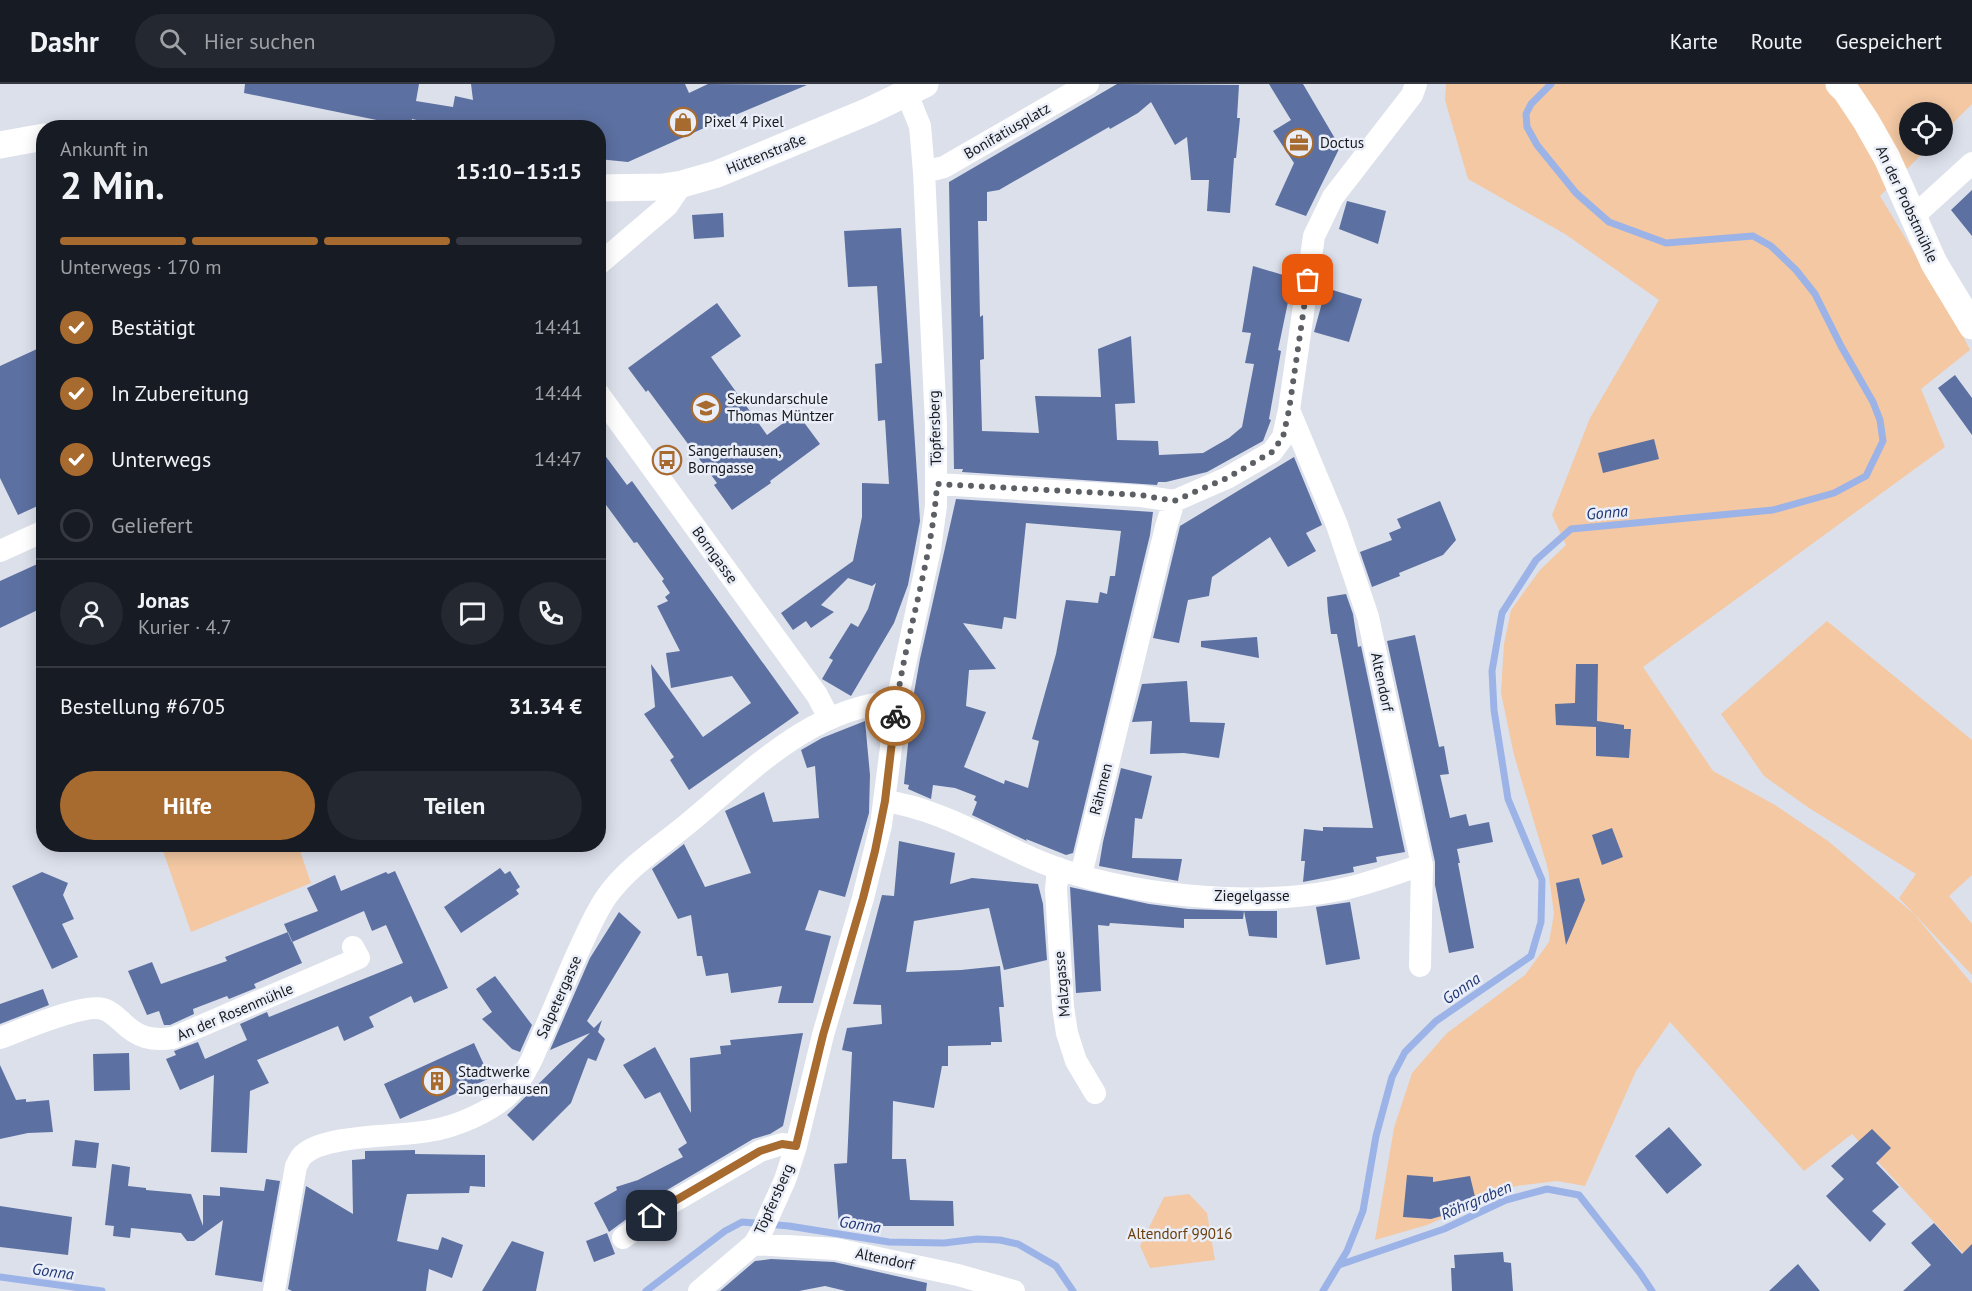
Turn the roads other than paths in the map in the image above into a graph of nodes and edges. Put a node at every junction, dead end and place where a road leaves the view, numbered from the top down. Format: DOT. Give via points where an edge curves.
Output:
graph roads {
  1 [pos="1088,84"];
  2 [pos="1416,84"];
  3 [pos="1839,84"];
  4 [pos="916,89"];
  5 [pos="36,139"];
  6 [pos="0,146"];
  7 [pos="1972,163"];
  8 [pos="924,172"];
  9 [pos="682,184"];
  10 [pos="606,188"];
  11 [pos="1914,216"];
  12 [pos="606,258"];
  13 [pos="1972,326"];
  14 [pos="606,404"];
  15 [pos="1289,410"];
  16 [pos="937,484"];
  17 [pos="1174,501"];
  18 [pos="36,535"];
  19 [pos="0,551"];
  20 [pos="897,701"];
  21 [pos="829,718"];
  22 [pos="885,801"];
  23 [pos="1422,865"];
  24 [pos="1058,868"];
  25 [pos="1081,875"];
  26 [pos="353,947"];
  27 [pos="1420,966"];
  28 [pos="0,1038"];
  29 [pos="1095,1093"];
  30 [pos="796,1146"];
  31 [pos="622,1238"];
  32 [pos="758,1238"];
  33 [pos="274,1291"];
  34 [pos="699,1291"];
  35 [pos="1014,1291"];
  1 -- 8 [label="street, Bonifatiusplatz" via="944,167"];
  2 -- 15 [label="street" via="1412,95 1333,197 1314,237"];
  3 -- 11 [label="street, An der Probstmühle" via="1875,137"];
  4 -- 8 [label="street, Töpfersberg"];
  4 -- 9 [label="street, Hüttenstraße" via="717,174"];
  5 -- 6 [label="street"];
  7 -- 11 [label="street"];
  8 -- 16 [label="street, Töpfersberg"];
  9 -- 10 [label="street, Hüttenstraße" via="647,189"];
  9 -- 12 [label="street" via="668,206"];
  11 -- 13 [label="street, An der Probstmühle" via="1934,262"];
  14 -- 21 [label="street, Borngasse" via="817,695"];
  15 -- 17 [label="street" via="1283,437 1272,452 1227,478"];
  15 -- 23 [label="street, Altendorf" via="1338,525 1368,617"];
  16 -- 17 [label="street" via="1141,495"];
  16 -- 20 [label="street, Töpfersberg" via="930,549"];
  17 -- 25 [label="street, Rähmen"];
  18 -- 19 [label="street"];
  20 -- 21 [label="street, Salpetergasse" via="862,705"];
  20 -- 22 [label="street, Töpfersberg"];
  21 -- 33 [label="street, Salpetergasse" via="744,774 627,872 608,894 597,910 531,1061 509,1094 459,1124 333,1142 303,1155 296,1166"];
  22 -- 24 [label="street" via="937,816"];
  22 -- 30 [label="street, Töpfersberg"];
  23 -- 25 [label="street, Ziegelgasse" via="1336,891 1286,897 1201,896 1123,887"];
  23 -- 27 [label="street, Altendorf"];
  24 -- 25 [label="street"];
  24 -- 29 [label="street, Malzgasse" via="1056,900 1067,1033 1076,1061"];
  26 -- 28 [label="street, An der Rosenmühle" via="359,958 173,1038 144,1038 112,1013 93,1007"];
  30 -- 31 [label="street" via="782,1144 760,1151 666,1206"];
  30 -- 32 [label="street, Töpfersberg"];
  32 -- 34 [label="street"];
  32 -- 35 [label="street, Altendorf" via="836,1249"];
}
